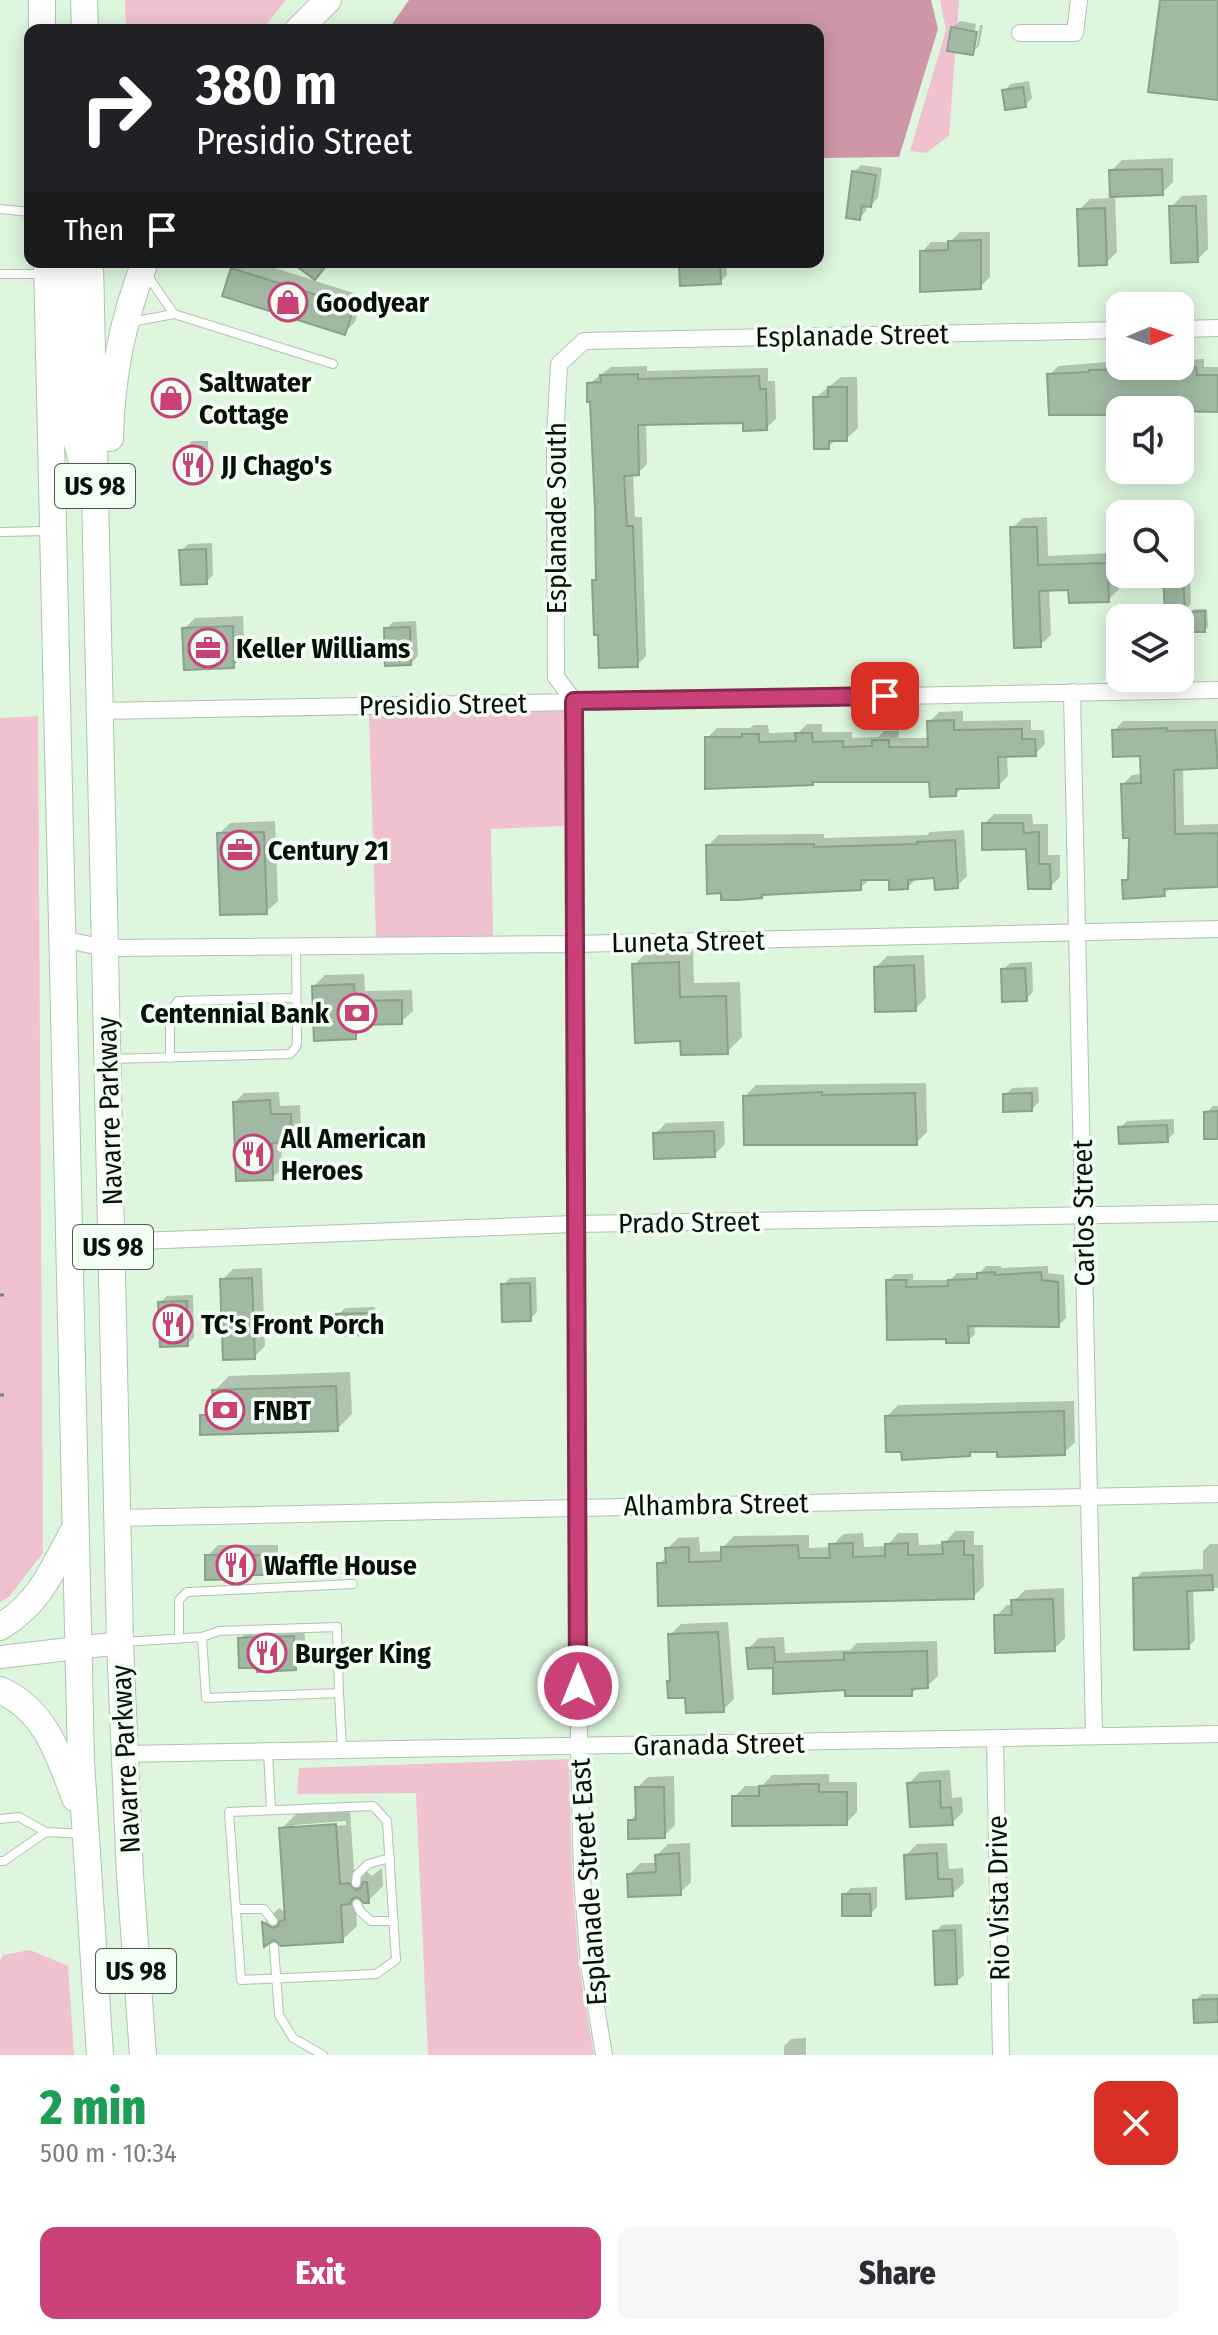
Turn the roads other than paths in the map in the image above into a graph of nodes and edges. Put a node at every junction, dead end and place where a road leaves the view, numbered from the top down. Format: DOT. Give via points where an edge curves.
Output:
graph roads {
  1 [pos="42,0"];
  2 [pos="84,0"];
  3 [pos="328,0"];
  4 [pos="1079,0"];
  5 [pos="42,24"];
  6 [pos="85,24"];
  7 [pos="304,24"];
  8 [pos="1020,33"];
  9 [pos="0,209"];
  10 [pos="24,211"];
  11 [pos="41,268"];
  12 [pos="55,268"];
  13 [pos="55,268"];
  14 [pos="90,268"];
  15 [pos="143,268"];
  16 [pos="146,268"];
  17 [pos="0,274"];
  18 [pos="174,314"];
  19 [pos="125,324"];
  20 [pos="1218,328"];
  21 [pos="1194,329"];
  22 [pos="1106,330"];
  23 [pos="584,341"];
  24 [pos="333,364"];
  25 [pos="95,510"];
  26 [pos="54,531"];
  27 [pos="0,532"];
  28 [pos="1218,690"];
  29 [pos="1072,692"];
  30 [pos="574,701"];
  31 [pos="101,711"];
  32 [pos="1218,929"];
  33 [pos="1076,932"];
  34 [pos="62,939"];
  35 [pos="574,944"];
  36 [pos="296,945"];
  37 [pos="105,948"];
  38 [pos="296,998"];
  39 [pos="170,1058"];
  40 [pos="108,1059"];
  41 [pos="1218,1213"];
  42 [pos="1084,1217"];
  43 [pos="574,1224"];
  44 [pos="113,1242"];
  45 [pos="1218,1494"];
  46 [pos="1089,1495"];
  47 [pos="577,1507"];
  48 [pos="118,1518"];
  49 [pos="75,1527"];
  50 [pos="353,1584"];
  51 [pos="0,1627"];
  52 [pos="202,1637"];
  53 [pos="179,1639"];
  54 [pos="120,1643"];
  55 [pos="78,1648"];
  56 [pos="0,1657"];
  57 [pos="0,1690"];
  58 [pos="339,1693"];
  59 [pos="1218,1734"];
  60 [pos="1094,1735"];
  61 [pos="995,1740"];
  62 [pos="579,1746"];
  63 [pos="342,1750"];
  64 [pos="268,1751"];
  65 [pos="124,1754"];
  66 [pos="271,1809"];
  67 [pos="0,1819"];
  68 [pos="83,1827"];
  69 [pos="46,1832"];
  70 [pos="390,1858"];
  71 [pos="0,1861"];
  72 [pos="356,1883"];
  73 [pos="357,1904"];
  74 [pos="236,1909"];
  75 [pos="273,1921"];
  76 [pos="394,1921"];
  77 [pos="274,1947"];
  78 [pos="276,1979"];
  79 [pos="100,2055"];
  80 [pos="143,2055"];
  81 [pos="323,2055"];
  82 [pos="604,2055"];
  83 [pos="1001,2055"];
  1 -- 5 [label="highway"];
  2 -- 6 [label="highway"];
  3 -- 7 [label="highway"];
  4 -- 8 [label="street" via="1075,33"];
  9 -- 10 [label="lane"];
  11 -- 17 [label="lane"];
  12 -- 25 [label="highway" via="73,428"];
  13 -- 26 [label="highway, Navarre Parkway / US 98"];
  14 -- 25 [label="highway, Navarre Parkway / US 98"];
  15 -- 19 [label="highway"];
  16 -- 18 [label="lane"];
  18 -- 19 [label="lane"];
  18 -- 24 [label="lane"];
  19 -- 31 [label="highway" via="111,417 116,662"];
  20 -- 21 [label="street"];
  22 -- 23 [label="street, Esplanade Street"];
  23 -- 30 [label="street, Esplanade South" via="559,364 555,439 556,677"];
  25 -- 31 [label="highway, Navarre Parkway / US 98"];
  26 -- 27 [label="lane"];
  26 -- 34 [label="highway, Navarre Parkway / US 98"];
  28 -- 29 [label="street, Presidio Street"];
  29 -- 30 [label="street, Presidio Street"];
  29 -- 33 [label="street, Carlos Street"];
  30 -- 31 [label="street, Presidio Street"];
  30 -- 35 [label="street, Esplanade Street East"];
  31 -- 37 [label="highway, Navarre Parkway / US 98"];
  32 -- 33 [label="street, Luneta Street"];
  33 -- 35 [label="street, Luneta Street"];
  33 -- 42 [label="street, Carlos Street"];
  34 -- 37 [label="street, Luneta Street"];
  34 -- 49 [label="highway, Navarre Parkway / US 98"];
  35 -- 36 [label="street, Luneta Street"];
  35 -- 43 [label="street, Esplanade Street East"];
  36 -- 37 [label="street, Luneta Street"];
  36 -- 38 [label="lane"];
  37 -- 40 [label="highway, Navarre Parkway / US 98"];
  38 -- 39 [label="lane" via="178,1001 170,1012"];
  38 -- 39 [label="lane" via="297,1042 290,1054"];
  39 -- 40 [label="lane"];
  40 -- 44 [label="highway, Navarre Parkway / US 98"];
  41 -- 42 [label="street, Prado Street"];
  42 -- 43 [label="street, Prado Street"];
  42 -- 46 [label="street, Carlos Street"];
  43 -- 44 [label="street, Prado Street"];
  43 -- 47 [label="street, Esplanade Street East"];
  44 -- 48 [label="highway, Navarre Parkway / US 98"];
  45 -- 46 [label="street, Alhambra Street"];
  46 -- 47 [label="street, Alhambra Street"];
  46 -- 60 [label="street, Carlos Street"];
  47 -- 48 [label="street, Alhambra Street"];
  47 -- 62 [label="street, Esplanade Street East"];
  48 -- 54 [label="highway, Navarre Parkway / US 98"];
  49 -- 51 [label="highway" via="33,1602"];
  49 -- 55 [label="highway, Navarre Parkway / US 98"];
  50 -- 53 [label="lane" via="187,1592 179,1600"];
  52 -- 53 [label="lane"];
  52 -- 58 [label="lane" via="206,1698"];
  52 -- 58 [label="lane" via="219,1631 337,1627"];
  53 -- 54 [label="lane"];
  54 -- 55 [label="main road"];
  54 -- 65 [label="highway, Navarre Parkway / US 98"];
  55 -- 56 [label="main road"];
  55 -- 68 [label="highway, Navarre Parkway / US 98"];
  57 -- 68 [label="highway" via="30,1710 52,1738"];
  58 -- 63 [label="lane"];
  59 -- 60 [label="street, Granada Street"];
  60 -- 61 [label="street, Granada Street"];
  61 -- 62 [label="street, Granada Street"];
  61 -- 83 [label="street, Rio Vista Drive"];
  62 -- 63 [label="street, Granada Street"];
  62 -- 82 [label="street, Esplanade Street East" via="583,1893"];
  63 -- 64 [label="street, Granada Street"];
  64 -- 65 [label="street, Granada Street"];
  64 -- 66 [label="lane"];
  65 -- 80 [label="highway, Navarre Parkway / US 98"];
  66 -- 70 [label="lane" via="373,1806 387,1821"];
  66 -- 74 [label="lane" via="229,1812"];
  67 -- 69 [label="lane" via="19,1817"];
  68 -- 69 [label="lane"];
  68 -- 79 [label="highway, Navarre Parkway / US 98"];
  69 -- 71 [label="lane"];
  70 -- 72 [label="lane" via="368,1864"];
  70 -- 76 [label="lane"];
  73 -- 76 [label="lane" via="371,1921"];
  74 -- 75 [label="lane" via="264,1909"];
  74 -- 78 [label="lane" via="241,1980"];
  76 -- 78 [label="lane" via="396,1960 376,1974"];
  77 -- 78 [label="lane"];
  78 -- 81 [label="lane" via="279,2015 293,2038"];
}
